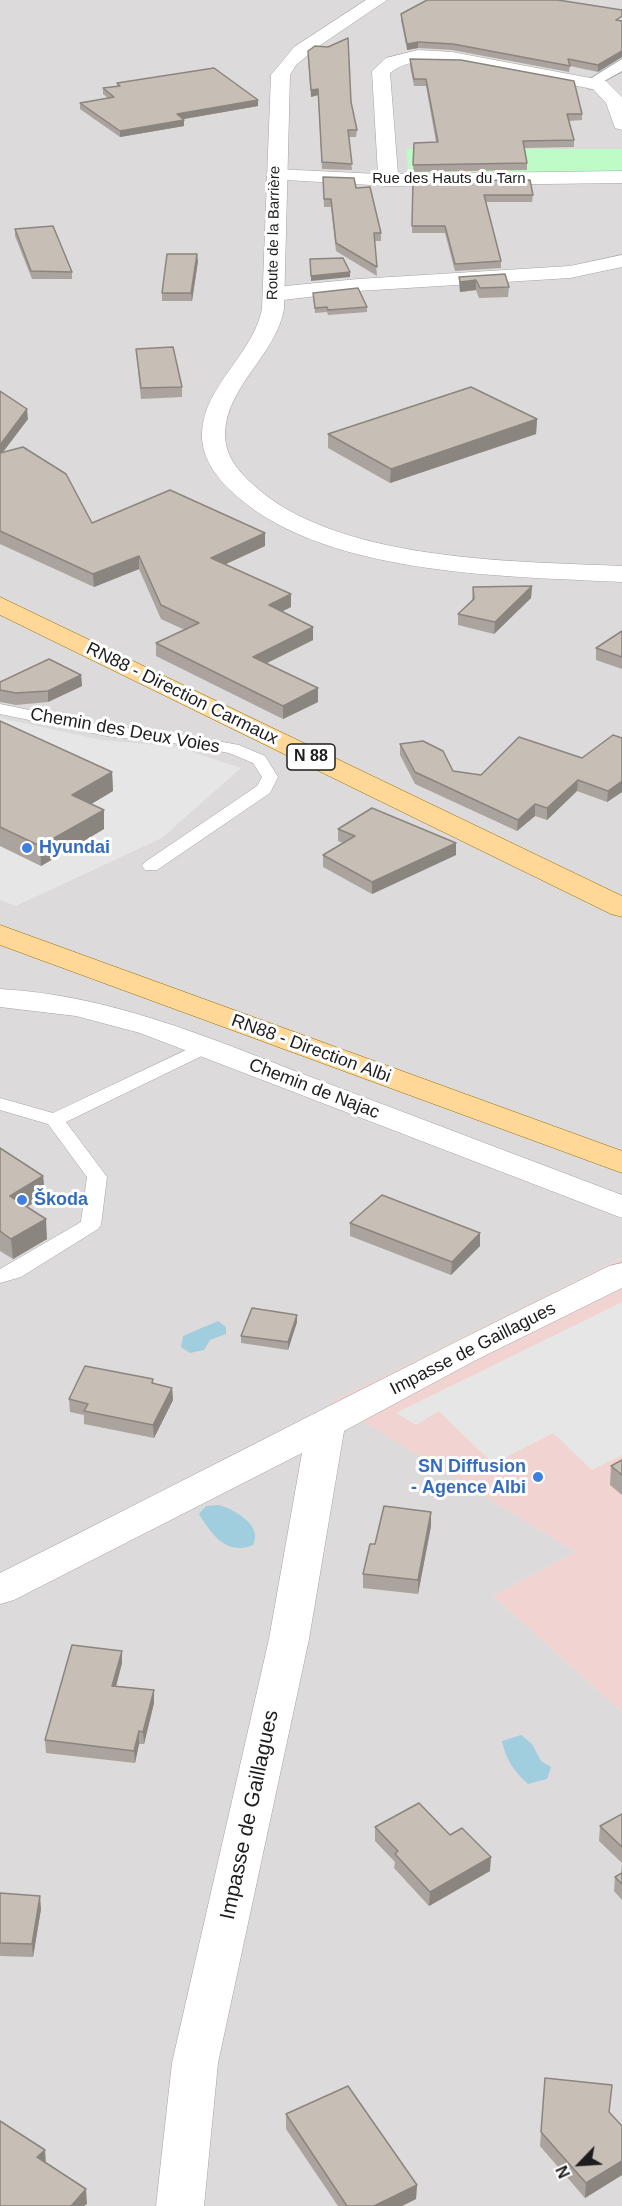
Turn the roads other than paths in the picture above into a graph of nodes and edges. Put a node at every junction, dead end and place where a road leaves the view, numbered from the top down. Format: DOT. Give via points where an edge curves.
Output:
graph roads {
  1 [pos="378,0"];
  2 [pos="622,64"];
  3 [pos="590,84"];
  4 [pos="622,124"];
  5 [pos="276,175"];
  6 [pos="622,177"];
  7 [pos="388,180"];
  8 [pos="622,261"];
  9 [pos="275,294"];
  10 [pos="622,574"];
  11 [pos="0,605"];
  12 [pos="0,709"];
  13 [pos="151,866"];
  14 [pos="622,908"];
  15 [pos="0,935"];
  16 [pos="0,998"];
  17 [pos="205,1047"];
  18 [pos="0,1104"];
  19 [pos="55,1120"];
  20 [pos="622,1163"];
  21 [pos="622,1207"];
  22 [pos="622,1274"];
  23 [pos="0,1276"];
  24 [pos="326,1425"];
  25 [pos="0,1590"];
  26 [pos="180,2206"];
  1 -- 5 [label="street, Route de la Barrière" via="300,52 281,73"];
  2 -- 3 [label="street"];
  3 -- 4 [label="street" via="599,85 615,101"];
  3 -- 7 [label="street" via="452,58 418,56 393,62 381,71"];
  5 -- 7 [label="street, Rue des Hauts du Tarn"];
  5 -- 9 [label="street, Route de la Barrière"];
  6 -- 7 [label="street, Rue des Hauts du Tarn"];
  8 -- 9 [label="street" via="570,272"];
  9 -- 10 [label="street, Route de la Barrière" via="267,331 223,398 213,429 218,460 237,488 256,504 295,525 407,557 493,568"];
  11 -- 14 [label="main road, RN88 - Direction Carmaux / N 88"];
  12 -- 13 [label="lane, Chemin des Deux Voies" via="107,731 233,749 259,760 270,777 264,789"];
  15 -- 20 [label="main road, RN88 - Direction Albi"];
  16 -- 17 [label="street, Chemin de Najac" via="36,998 112,1014"];
  17 -- 19 [label="lane"];
  17 -- 21 [label="street, Chemin de Najac"];
  18 -- 19 [label="lane"];
  19 -- 23 [label="lane" via="97,1177 91,1225 14,1272"];
  22 -- 24 [label="street, Impasse de Gaillagues"];
  24 -- 25 [label="street, Impasse de Gaillagues"];
  24 -- 26 [label="street, Impasse de Gaillagues" via="289,1639 195,2063"];
}
